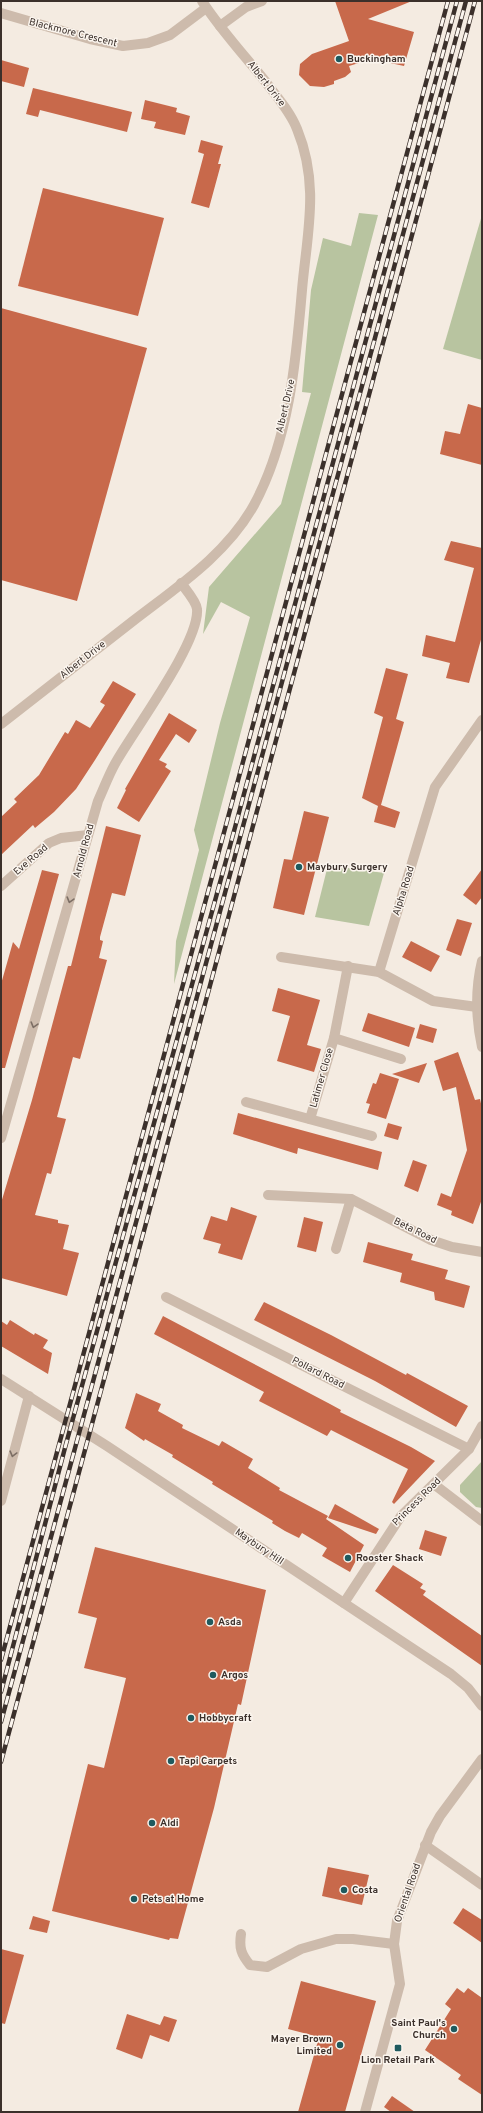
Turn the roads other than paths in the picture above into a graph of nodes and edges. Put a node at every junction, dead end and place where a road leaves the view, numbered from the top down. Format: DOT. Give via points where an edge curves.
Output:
graph roads {
  1 [pos="262,1"];
  2 [pos="204,5"];
  3 [pos="1,14"];
  4 [pos="220,26"];
  5 [pos="181,583"];
  6 [pos="482,720"];
  7 [pos="1,724"];
  8 [pos="88,835"];
  9 [pos="1,886"];
  10 [pos="281,957"];
  11 [pos="482,961"];
  12 [pos="348,966"];
  13 [pos="379,972"];
  14 [pos="477,1007"];
  15 [pos="334,1038"];
  16 [pos="482,1048"];
  17 [pos="401,1059"];
  18 [pos="246,1102"];
  19 [pos="310,1119"];
  20 [pos="372,1136"];
  21 [pos="1,1138"];
  22 [pos="268,1194"];
  23 [pos="351,1199"];
  24 [pos="336,1249"];
  25 [pos="482,1252"];
  26 [pos="166,1297"];
  27 [pos="1,1379"];
  28 [pos="29,1396"];
  29 [pos="482,1426"];
  30 [pos="469,1449"];
  31 [pos="435,1485"];
  32 [pos="1,1501"];
  33 [pos="482,1521"];
  34 [pos="344,1603"];
  35 [pos="482,1706"];
  36 [pos="482,1759"];
  37 [pos="425,1845"];
  38 [pos="482,1885"];
  39 [pos="240,1934"];
  40 [pos="394,1944"];
  41 [pos="365,2112"];
  1 -- 4 [label="street" via="246,7"];
  2 -- 3 [label="street, Blackmore Crescent" via="170,34 148,43 123,46"];
  2 -- 4 [label="street, Albert Drive"];
  4 -- 5 [label="street, Albert Drive" via="273,92 296,127 306,156 311,182 311,207 296,362 271,468 254,504 242,522 221,548"];
  5 -- 7 [label="street, Albert Drive"];
  5 -- 8 [label="street, Arnold Road" via="197,608 196,623 182,654 116,762 98,801"];
  6 -- 13 [label="street, Alpha Road" via="435,787"];
  8 -- 9 [label="street, Eve Road" via="60,838 50,843"];
  8 -- 21 [label="street, Arnold Road, one-way"];
  10 -- 12 [label="street"];
  11 -- 14 [label="street" via="477,981"];
  12 -- 13 [label="street"];
  12 -- 15 [label="street, Latimer Close"];
  13 -- 14 [label="street" via="433,1001"];
  14 -- 16 [label="street"];
  15 -- 17 [label="street, Latimer Close"];
  15 -- 19 [label="street, Latimer Close"];
  18 -- 19 [label="street, Latimer Close"];
  19 -- 20 [label="street, Latimer Close"];
  22 -- 23 [label="street, Beta Road"];
  23 -- 24 [label="street"];
  23 -- 25 [label="street, Beta Road" via="430,1240 447,1246"];
  26 -- 30 [label="street, Pollard Road"];
  27 -- 28 [label="street, Maybury Hill"];
  28 -- 32 [label="street, one-way"];
  28 -- 34 [label="street, Maybury Hill"];
  29 -- 30 [label="street, Princess Road"];
  30 -- 31 [label="street, Princess Road"];
  31 -- 33 [label="street"];
  31 -- 34 [label="street, Princess Road" via="401,1516"];
  34 -- 35 [label="street, Maybury Hill" via="451,1674 468,1688"];
  36 -- 37 [label="street, Oriental Road" via="440,1816"];
  37 -- 38 [label="street"];
  37 -- 40 [label="street, Oriental Road" via="397,1921"];
  39 -- 40 [label="street" via="239,1947 250,1965 267,1967 301,1949 336,1939"];
  40 -- 41 [label="street, Oriental Road" via="400,1984"];
}
